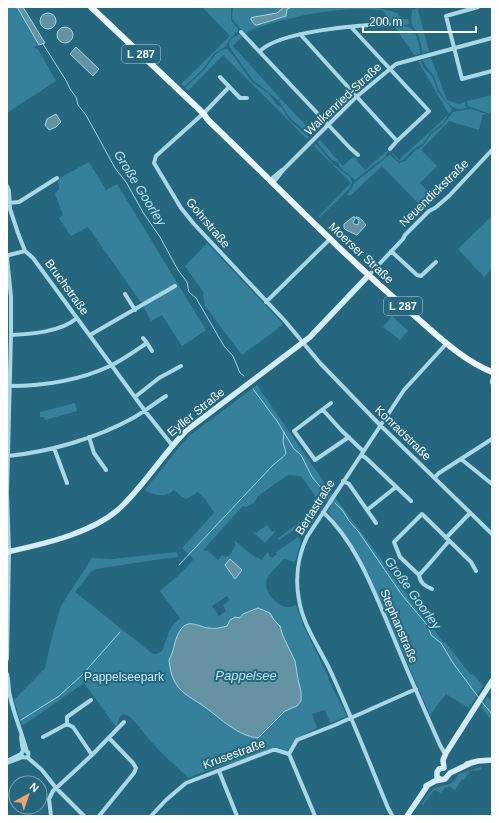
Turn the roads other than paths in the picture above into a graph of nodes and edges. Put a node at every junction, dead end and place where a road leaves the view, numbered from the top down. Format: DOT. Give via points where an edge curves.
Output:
graph roads {
  1 [pos="91,7"];
  2 [pos="478,7"];
  3 [pos="389,24"];
  4 [pos="351,26"];
  5 [pos="241,32"];
  6 [pos="300,34"];
  7 [pos="492,38"];
  8 [pos="453,48"];
  9 [pos="260,51"];
  10 [pos="390,69"];
  11 [pos="492,71"];
  12 [pos="220,77"];
  13 [pos="229,87"];
  14 [pos="357,97"];
  15 [pos="247,98"];
  16 [pos="203,113"];
  17 [pos="328,125"];
  18 [pos="397,141"];
  19 [pos="390,149"];
  20 [pos="492,150"];
  21 [pos="358,155"];
  22 [pos="57,178"];
  23 [pos="273,180"];
  24 [pos="7,186"];
  25 [pos="8,196"];
  26 [pos="9,203"];
  27 [pos="330,239"];
  28 [pos="25,251"];
  29 [pos="391,251"];
  30 [pos="7,257"];
  31 [pos="436,262"];
  32 [pos="368,276"];
  33 [pos="175,286"];
  34 [pos="124,294"];
  35 [pos="266,302"];
  36 [pos="135,310"];
  37 [pos="9,315"];
  38 [pos="77,318"];
  39 [pos="11,335"];
  40 [pos="90,335"];
  41 [pos="144,338"];
  42 [pos="147,343"];
  43 [pos="302,343"];
  44 [pos="446,343"];
  45 [pos="152,351"];
  46 [pos="111,365"];
  47 [pos="180,366"];
  48 [pos="492,372"];
  49 [pos="8,380"];
  50 [pos="492,380"];
  51 [pos="492,383"];
  52 [pos="9,386"];
  53 [pos="166,396"];
  54 [pos="135,398"];
  55 [pos="331,403"];
  56 [pos="323,410"];
  57 [pos="145,411"];
  58 [pos="380,425"];
  59 [pos="89,437"];
  60 [pos="349,437"];
  61 [pos="492,439"];
  62 [pos="172,445"];
  63 [pos="54,448"];
  64 [pos="362,453"];
  65 [pos="8,456"];
  66 [pos="461,459"];
  67 [pos="106,470"];
  68 [pos="434,477"];
  69 [pos="343,481"];
  70 [pos="67,482"];
  71 [pos="492,484"];
  72 [pos="396,487"];
  73 [pos="410,501"];
  74 [pos="367,510"];
  75 [pos="323,512"];
  76 [pos="470,513"];
  77 [pos="376,523"];
  78 [pos="492,534"];
  79 [pos="446,538"];
  80 [pos="449,541"];
  81 [pos="8,552"];
  82 [pos="476,571"];
  83 [pos="419,575"];
  84 [pos="432,589"];
  85 [pos="7,659"];
  86 [pos="7,674"];
  87 [pos="7,679"];
  88 [pos="492,681"];
  89 [pos="416,689"];
  90 [pos="8,692"];
  91 [pos="91,700"];
  92 [pos="350,718"];
  93 [pos="124,722"];
  94 [pos="67,724"];
  95 [pos="43,737"];
  96 [pos="109,738"];
  97 [pos="25,754"];
  98 [pos="289,754"];
  99 [pos="445,754"];
  100 [pos="92,755"];
  101 [pos="492,760"];
  102 [pos="7,762"];
  103 [pos="219,771"];
  104 [pos="446,771"];
  105 [pos="438,778"];
  106 [pos="56,788"];
  107 [pos="392,815"];
  108 [pos="51,816"];
  109 [pos="84,816"];
  110 [pos="99,816"];
  111 [pos="151,816"];
  112 [pos="237,816"];
  113 [pos="315,816"];
  114 [pos="407,816"];
  1 -- 16 [label="main road, Moerser Straße / L 287"];
  2 -- 8 [label="street" via="446,16"];
  3 -- 4 [label="street"];
  4 -- 6 [label="street"];
  4 -- 10 [label="street"];
  5 -- 9 [label="street"];
  6 -- 9 [label="street"];
  6 -- 14 [label="street"];
  7 -- 8 [label="street, Walkenried-Straße"];
  8 -- 10 [label="street, Walkenried-Straße" via="396,64"];
  8 -- 11 [label="street" via="462,79"];
  9 -- 17 [label="street"];
  10 -- 14 [label="street, Walkenried-Straße"];
  10 -- 18 [label="street" via="429,111"];
  12 -- 13 [label="street"];
  13 -- 15 [label="street" via="240,98"];
  13 -- 16 [label="street, Gohrstraße"];
  14 -- 17 [label="street, Walkenried-Straße"];
  14 -- 18 [label="street"];
  16 -- 23 [label="main road, Moerser Straße / L 287"];
  16 -- 35 [label="street, Gohrstraße" via="156,156 154,163 181,208"];
  17 -- 21 [label="street"];
  17 -- 23 [label="street, Walkenried-Straße"];
  18 -- 19 [label="street"];
  20 -- 29 [label="street, Neuendickstraße" via="449,196 429,211"];
  22 -- 26 [label="street" via="19,202"];
  23 -- 27 [label="main road, Moerser Straße / L 287"];
  24 -- 25 [label="street" via="10,191"];
  25 -- 26 [label="street"];
  26 -- 28 [label="street"];
  27 -- 32 [label="main road, Moerser Straße / L 287"];
  27 -- 35 [label="street"];
  28 -- 30 [label="street" via="9,254"];
  28 -- 38 [label="street, Bruchstraße" via="33,258"];
  29 -- 31 [label="street" via="421,276"];
  29 -- 32 [label="street, Neuendickstraße"];
  30 -- 37 [label="street"];
  32 -- 43 [label="main road, Eyller Straße"];
  32 -- 44 [label="main road, Moerser Straße / L 287"];
  33 -- 36 [label="street"];
  34 -- 36 [label="street"];
  35 -- 43 [label="street, Gohrstraße"];
  36 -- 40 [label="street"];
  37 -- 39 [label="street"];
  38 -- 39 [label="street" via="47,331"];
  38 -- 40 [label="street, Bruchstraße"];
  39 -- 49 [label="street"];
  40 -- 46 [label="street, Bruchstraße"];
  41 -- 42 [label="street"];
  42 -- 45 [label="street"];
  42 -- 46 [label="street"];
  43 -- 58 [label="street, Konradstraße"];
  43 -- 62 [label="main road, Eyller Straße" via="187,430"];
  44 -- 48 [label="main road, Moerser Straße / L 287" via="465,358"];
  44 -- 58 [label="street, Bertastraße" via="404,390"];
  46 -- 52 [label="street" via="71,380 35,386"];
  46 -- 54 [label="street, Bruchstraße"];
  47 -- 54 [label="street" via="159,378"];
  49 -- 52 [label="street"];
  50 -- 51 [label="street"];
  52 -- 65 [label="street"];
  53 -- 57 [label="street"];
  54 -- 57 [label="street, Bruchstraße"];
  55 -- 56 [label="street"];
  56 -- 60 [label="street"];
  56 -- 60 [label="street" via="294,431 315,460"];
  57 -- 59 [label="street"];
  57 -- 62 [label="street, Bruchstraße"];
  58 -- 64 [label="street, Bertastraße"];
  58 -- 68 [label="street, Konradstraße"];
  59 -- 63 [label="street"];
  59 -- 67 [label="street" via="94,453"];
  60 -- 64 [label="street"];
  61 -- 66 [label="street"];
  62 -- 81 [label="main road, Eyller Straße" via="124,505 101,522 75,533"];
  63 -- 65 [label="street"];
  63 -- 70 [label="street"];
  64 -- 69 [label="street, Bertastraße"];
  64 -- 72 [label="street"];
  65 -- 81 [label="street"];
  66 -- 68 [label="street"];
  66 -- 71 [label="street"];
  68 -- 76 [label="street, Konradstraße"];
  69 -- 74 [label="street" via="349,484"];
  69 -- 75 [label="street, Bertastraße"];
  72 -- 73 [label="street"];
  72 -- 74 [label="street"];
  74 -- 77 [label="street"];
  75 -- 89 [label="street, Stephanstraße" via="332,520 356,555"];
  75 -- 92 [label="street, Bertastraße" via="301,551 298,592 306,622"];
  76 -- 78 [label="street, Konradstraße"];
  76 -- 79 [label="street"];
  79 -- 80 [label="street"];
  79 -- 83 [label="street" via="422,514 394,542 400,557"];
  80 -- 82 [label="street" via="471,562"];
  80 -- 83 [label="street"];
  81 -- 85 [label="street"];
  83 -- 84 [label="street" via="424,586"];
  86 -- 87 [label="street"];
  87 -- 90 [label="street"];
  88 -- 99 [label="main road"];
  89 -- 92 [label="street"];
  89 -- 99 [label="street, Stephanstraße"];
  90 -- 97 [label="street"];
  91 -- 94 [label="street" via="67,718"];
  92 -- 98 [label="street" via="297,740"];
  92 -- 107 [label="street, Bertastraße"];
  93 -- 96 [label="street"];
  94 -- 95 [label="street"];
  94 -- 100 [label="street" via="73,727"];
  96 -- 100 [label="street"];
  96 -- 110 [label="street" via="136,768"];
  97 -- 102 [label="street"];
  97 -- 106 [label="street"];
  98 -- 103 [label="street, Krusestraße" via="273,750"];
  98 -- 113 [label="street"];
  99 -- 104 [label="main road" via="443,760"];
  100 -- 106 [label="street"];
  101 -- 104 [label="main road" via="478,761"];
  103 -- 111 [label="street, Krusestraße" via="186,783"];
  103 -- 112 [label="street"];
  104 -- 105 [label="main road" via="445,779"];
  104 -- 105 [label="main road" via="438,770"];
  105 -- 114 [label="main road" via="426,786"];
  106 -- 108 [label="street" via="52,790 49,799"];
  106 -- 109 [label="street"];
}
